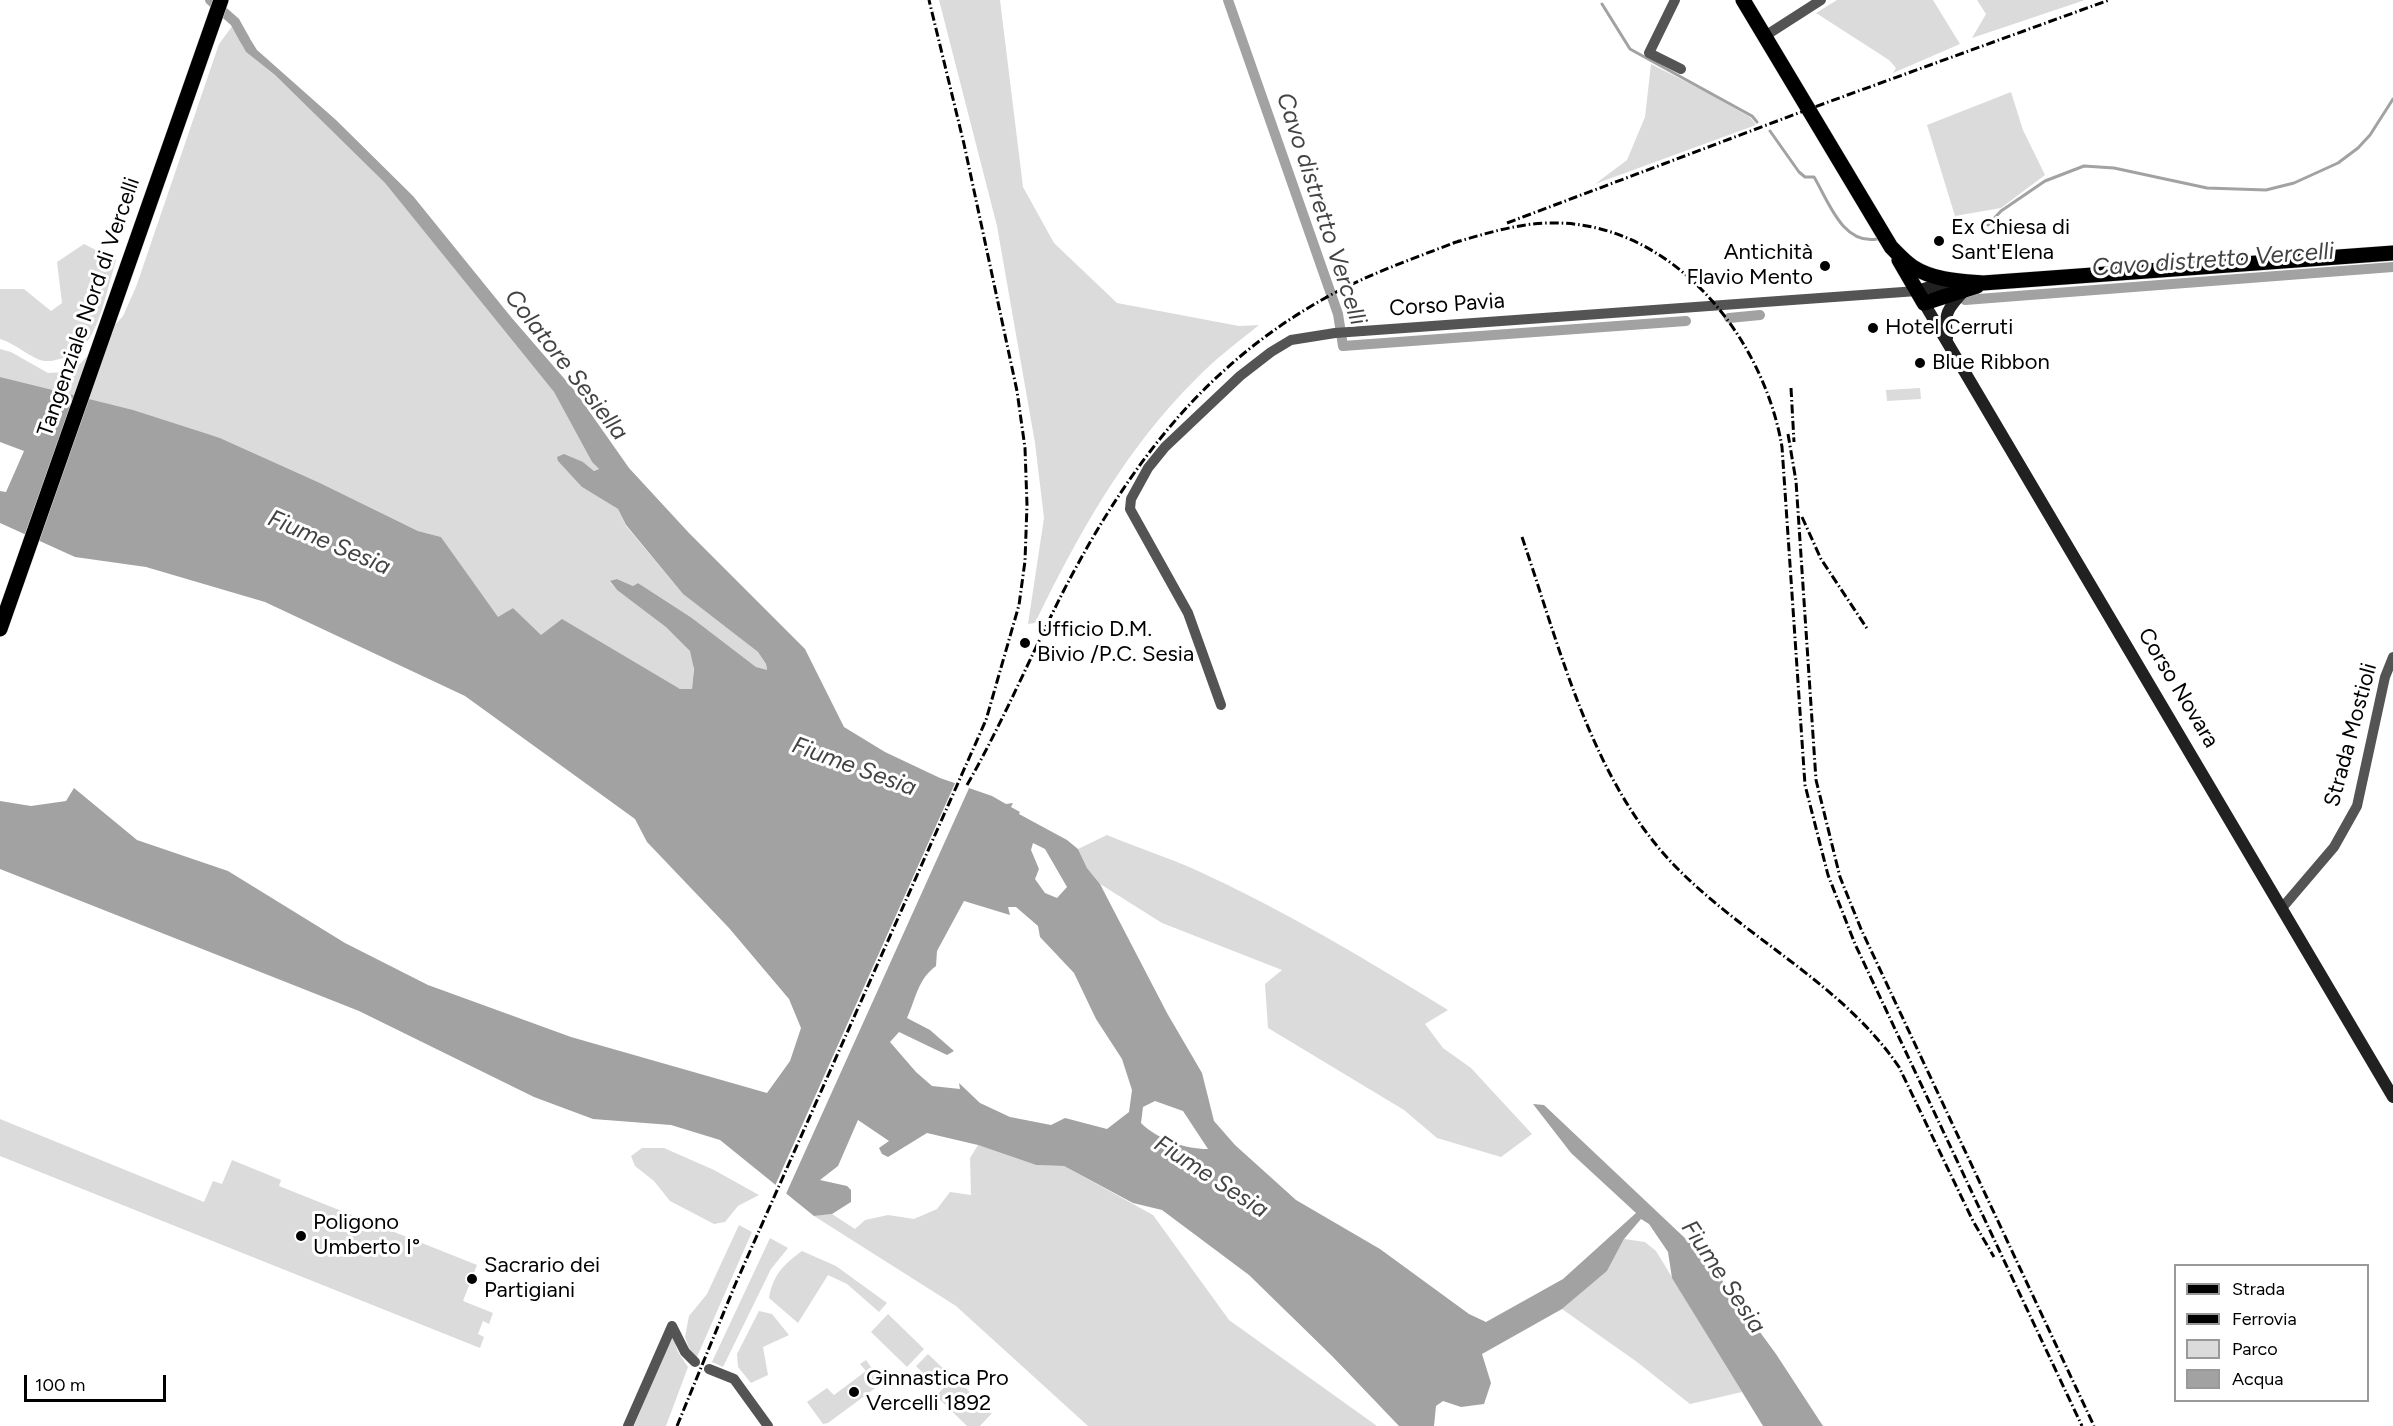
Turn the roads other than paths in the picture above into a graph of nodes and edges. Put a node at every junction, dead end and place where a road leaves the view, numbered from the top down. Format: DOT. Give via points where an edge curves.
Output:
graph roads {
  1 [pos="221,0"];
  2 [pos="1675,0"];
  3 [pos="1743,0"];
  4 [pos="1821,0"];
  5 [pos="1764,36"];
  6 [pos="1681,69"];
  7 [pos="1891,247"];
  8 [pos="2393,253"];
  9 [pos="1951,280"];
  10 [pos="1983,283"];
  11 [pos="1964,291"];
  12 [pos="1921,297"];
  13 [pos="1948,342"];
  14 [pos="0,629"];
  15 [pos="2393,657"];
  16 [pos="1221,705"];
  17 [pos="2282,908"];
  18 [pos="2393,1097"];
  19 [pos="695,1362"];
  20 [pos="708,1369"];
  21 [pos="628,1426"];
  22 [pos="768,1426"];
  1 -- 14 [label="main road, Tangenziale Nord di Vercelli"];
  2 -- 6 [label="street" via="1649,53"];
  3 -- 5 [label="main road, Corso Novara"];
  4 -- 5 [label="street"];
  5 -- 7 [label="main road, Corso Novara"];
  7 -- 9 [label="main road" via="1913,267"];
  7 -- 12 [label="main road, Corso Novara"];
  8 -- 10 [label="main road"];
  9 -- 10 [label="main road"];
  9 -- 12 [label="main road"];
  10 -- 11 [label="main road"];
  11 -- 12 [label="main road"];
  11 -- 13 [label="main road" via="1948,307"];
  12 -- 13 [label="main road, Corso Novara"];
  12 -- 16 [label="street, Corso Pavia" via="1340,333 1291,340 1240,376 1165,447 1131,499 1136,524 1188,613"];
  13 -- 17 [label="main road, Corso Novara"];
  15 -- 17 [label="street, Strada Mostioli" via="2385,677 2357,806 2334,847"];
  17 -- 18 [label="main road, Corso Novara"];
  19 -- 21 [label="street" via="685,1352 672,1326"];
  20 -- 22 [label="street" via="734,1379"];
}
